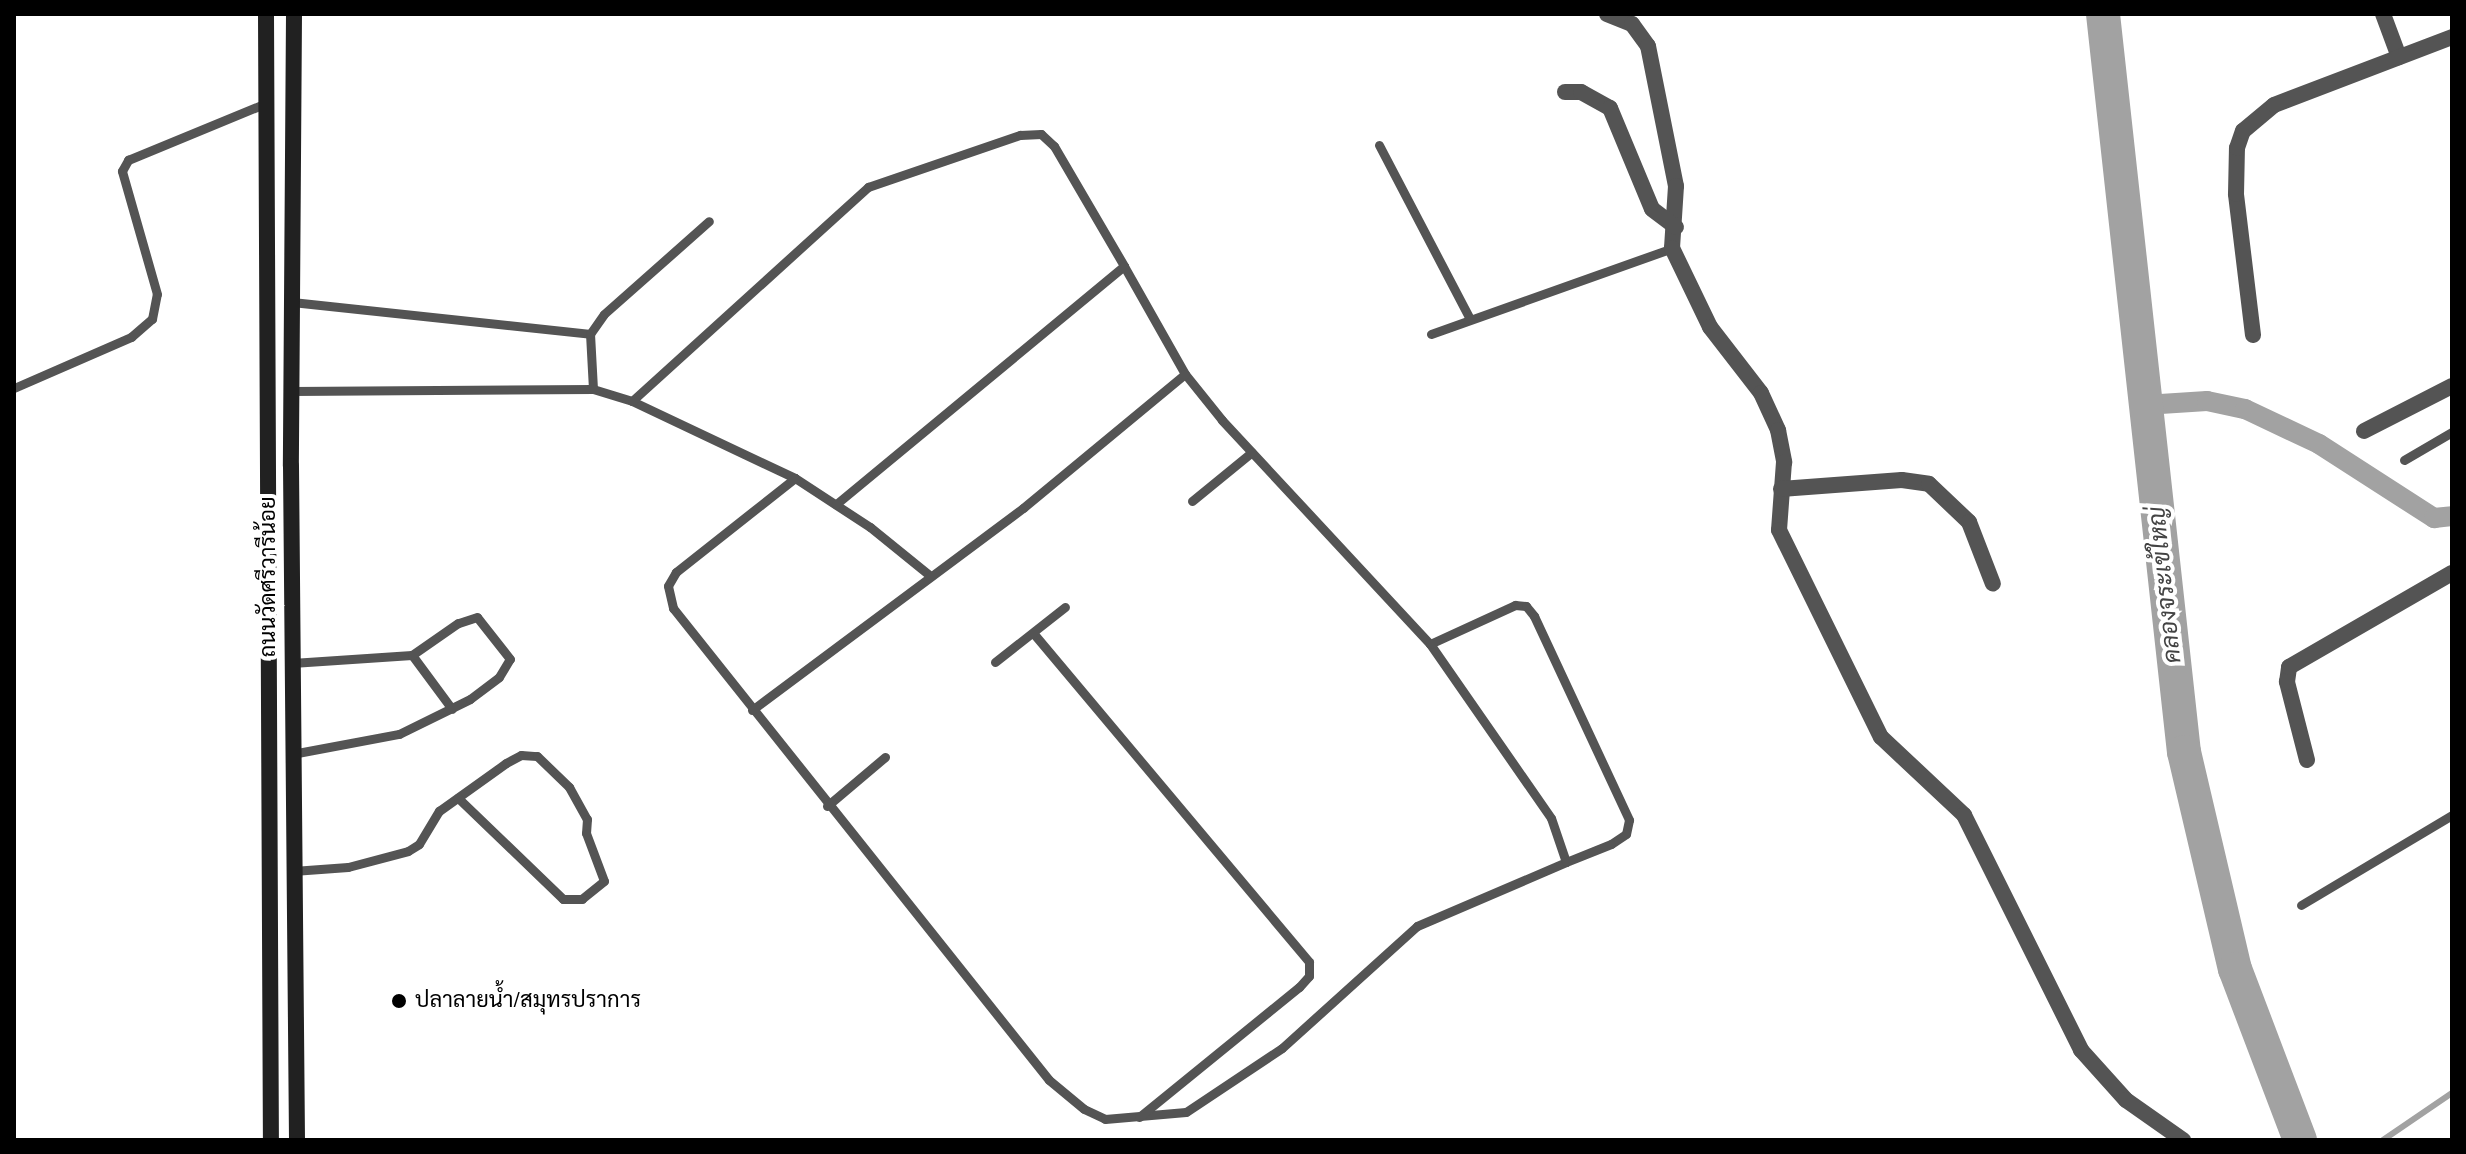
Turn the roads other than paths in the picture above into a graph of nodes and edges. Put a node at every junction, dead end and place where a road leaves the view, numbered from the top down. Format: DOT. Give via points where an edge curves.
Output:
graph roads {
  1 [pos="266,14"];
  2 [pos="294,14"];
  3 [pos="1607,14"];
  4 [pos="2383,14"];
  5 [pos="2452,37"];
  6 [pos="2399,57"];
  7 [pos="1565,92"];
  8 [pos="266,103"];
  9 [pos="1379,145"];
  10 [pos="709,221"];
  11 [pos="1676,227"];
  12 [pos="1672,248"];
  13 [pos="1124,266"];
  14 [pos="292,302"];
  15 [pos="1470,319"];
  16 [pos="590,334"];
  17 [pos="1431,334"];
  18 [pos="2253,335"];
  19 [pos="1185,374"];
  20 [pos="2452,386"];
  21 [pos="14,388"];
  22 [pos="593,389"];
  23 [pos="292,391"];
  24 [pos="632,401"];
  25 [pos="2364,431"];
  26 [pos="2452,432"];
  27 [pos="1252,452"];
  28 [pos="2404,460"];
  29 [pos="795,478"];
  30 [pos="1781,489"];
  31 [pos="1192,501"];
  32 [pos="836,504"];
  33 [pos="2452,573"];
  34 [pos="928,574"];
  35 [pos="1993,584"];
  36 [pos="1065,607"];
  37 [pos="1034,634"];
  38 [pos="1430,644"];
  39 [pos="412,655"];
  40 [pos="995,662"];
  41 [pos="292,663"];
  42 [pos="452,709"];
  43 [pos="752,710"];
  44 [pos="292,754"];
  45 [pos="885,757"];
  46 [pos="2307,760"];
  47 [pos="458,798"];
  48 [pos="827,806"];
  49 [pos="2452,815"];
  50 [pos="1566,862"];
  51 [pos="293,871"];
  52 [pos="2301,905"];
  53 [pos="271,1118"];
  54 [pos="297,1118"];
  55 [pos="1136,1120"];
  56 [pos="271,1140"];
  57 [pos="297,1140"];
  58 [pos="2183,1140"];
  1 -- 8 [label="main road, ถนนวัดศรีวารีน้อย"];
  2 -- 14 [label="main road, ถนนวัดศรีวารีน้อย"];
  3 -- 11 [label="street" via="1632,24 1648,46 1676,186"];
  4 -- 6 [label="street"];
  5 -- 6 [label="street"];
  6 -- 18 [label="street" via="2274,105 2243,131 2237,148 2236,194"];
  7 -- 11 [label="street" via="1581,92 1610,108 1652,209"];
  8 -- 21 [label="lane" via="128,160 122,171 157,294 152,319 131,337"];
  8 -- 53 [label="main road, ถนนวัดศรีวารีน้อย"];
  9 -- 15 [label="lane"];
  10 -- 16 [label="lane" via="629,290"];
  11 -- 12 [label="street"];
  12 -- 15 [label="lane"];
  12 -- 30 [label="street" via="1710,327 1761,393 1778,430"];
  13 -- 19 [label="lane"];
  13 -- 24 [label="lane" via="1054,146 1041,134 1020,135 868,187"];
  13 -- 32 [label="lane"];
  14 -- 16 [label="lane"];
  14 -- 23 [label="main road, ถนนวัดศรีวารีน้อย"];
  15 -- 17 [label="lane"];
  16 -- 22 [label="lane"];
  19 -- 27 [label="lane"];
  19 -- 34 [label="lane" via="1023,508"];
  20 -- 25 [label="street"];
  22 -- 23 [label="lane"];
  22 -- 24 [label="lane"];
  23 -- 41 [label="main road, ถนนวัดศรีวารีน้อย"];
  24 -- 29 [label="lane"];
  26 -- 28 [label="lane"];
  27 -- 31 [label="lane"];
  27 -- 38 [label="lane"];
  29 -- 32 [label="lane"];
  29 -- 43 [label="lane" via="676,572 668,586 673,608"];
  30 -- 35 [label="street" via="1902,480 1929,484 1969,522"];
  30 -- 58 [label="street" via="1779,530 1881,737 1964,815 2089,1060 2126,1100"];
  32 -- 34 [label="lane"];
  33 -- 46 [label="street" via="2289,667 2287,682"];
  34 -- 43 [label="lane"];
  36 -- 37 [label="lane"];
  37 -- 40 [label="lane"];
  37 -- 55 [label="lane" via="1309,962 1309,976 1299,987"];
  38 -- 50 [label="lane" via="1551,818"];
  38 -- 50 [label="lane" via="1515,605 1526,606 1534,616 1629,820 1626,834"];
  39 -- 41 [label="lane"];
  39 -- 42 [label="lane"];
  39 -- 42 [label="lane" via="477,617 504,647 510,659 507,669"];
  41 -- 44 [label="main road, ถนนวัดศรีวารีน้อย"];
  42 -- 44 [label="lane" via="399,734"];
  43 -- 48 [label="lane"];
  44 -- 51 [label="main road, ถนนวัดศรีวารีน้อย"];
  45 -- 48 [label="lane"];
  47 -- 47 [label="lane" via="521,755 537,756 569,787 587,819 586,833 604,881 582,899 563,899"];
  47 -- 51 [label="lane" via="439,811 419,844 408,851 348,867"];
  48 -- 55 [label="lane" via="1049,1080 1105,1119"];
  49 -- 52 [label="lane"];
  50 -- 55 [label="lane" via="1417,926 1282,1048 1186,1112"];
  51 -- 54 [label="main road, ถนนวัดศรีวารีน้อย"];
  53 -- 54 [label="main road"];
  53 -- 56 [label="main road, ถนนวัดศรีวารีน้อย"];
  54 -- 57 [label="main road, ถนนวัดศรีวารีน้อย"];
}
